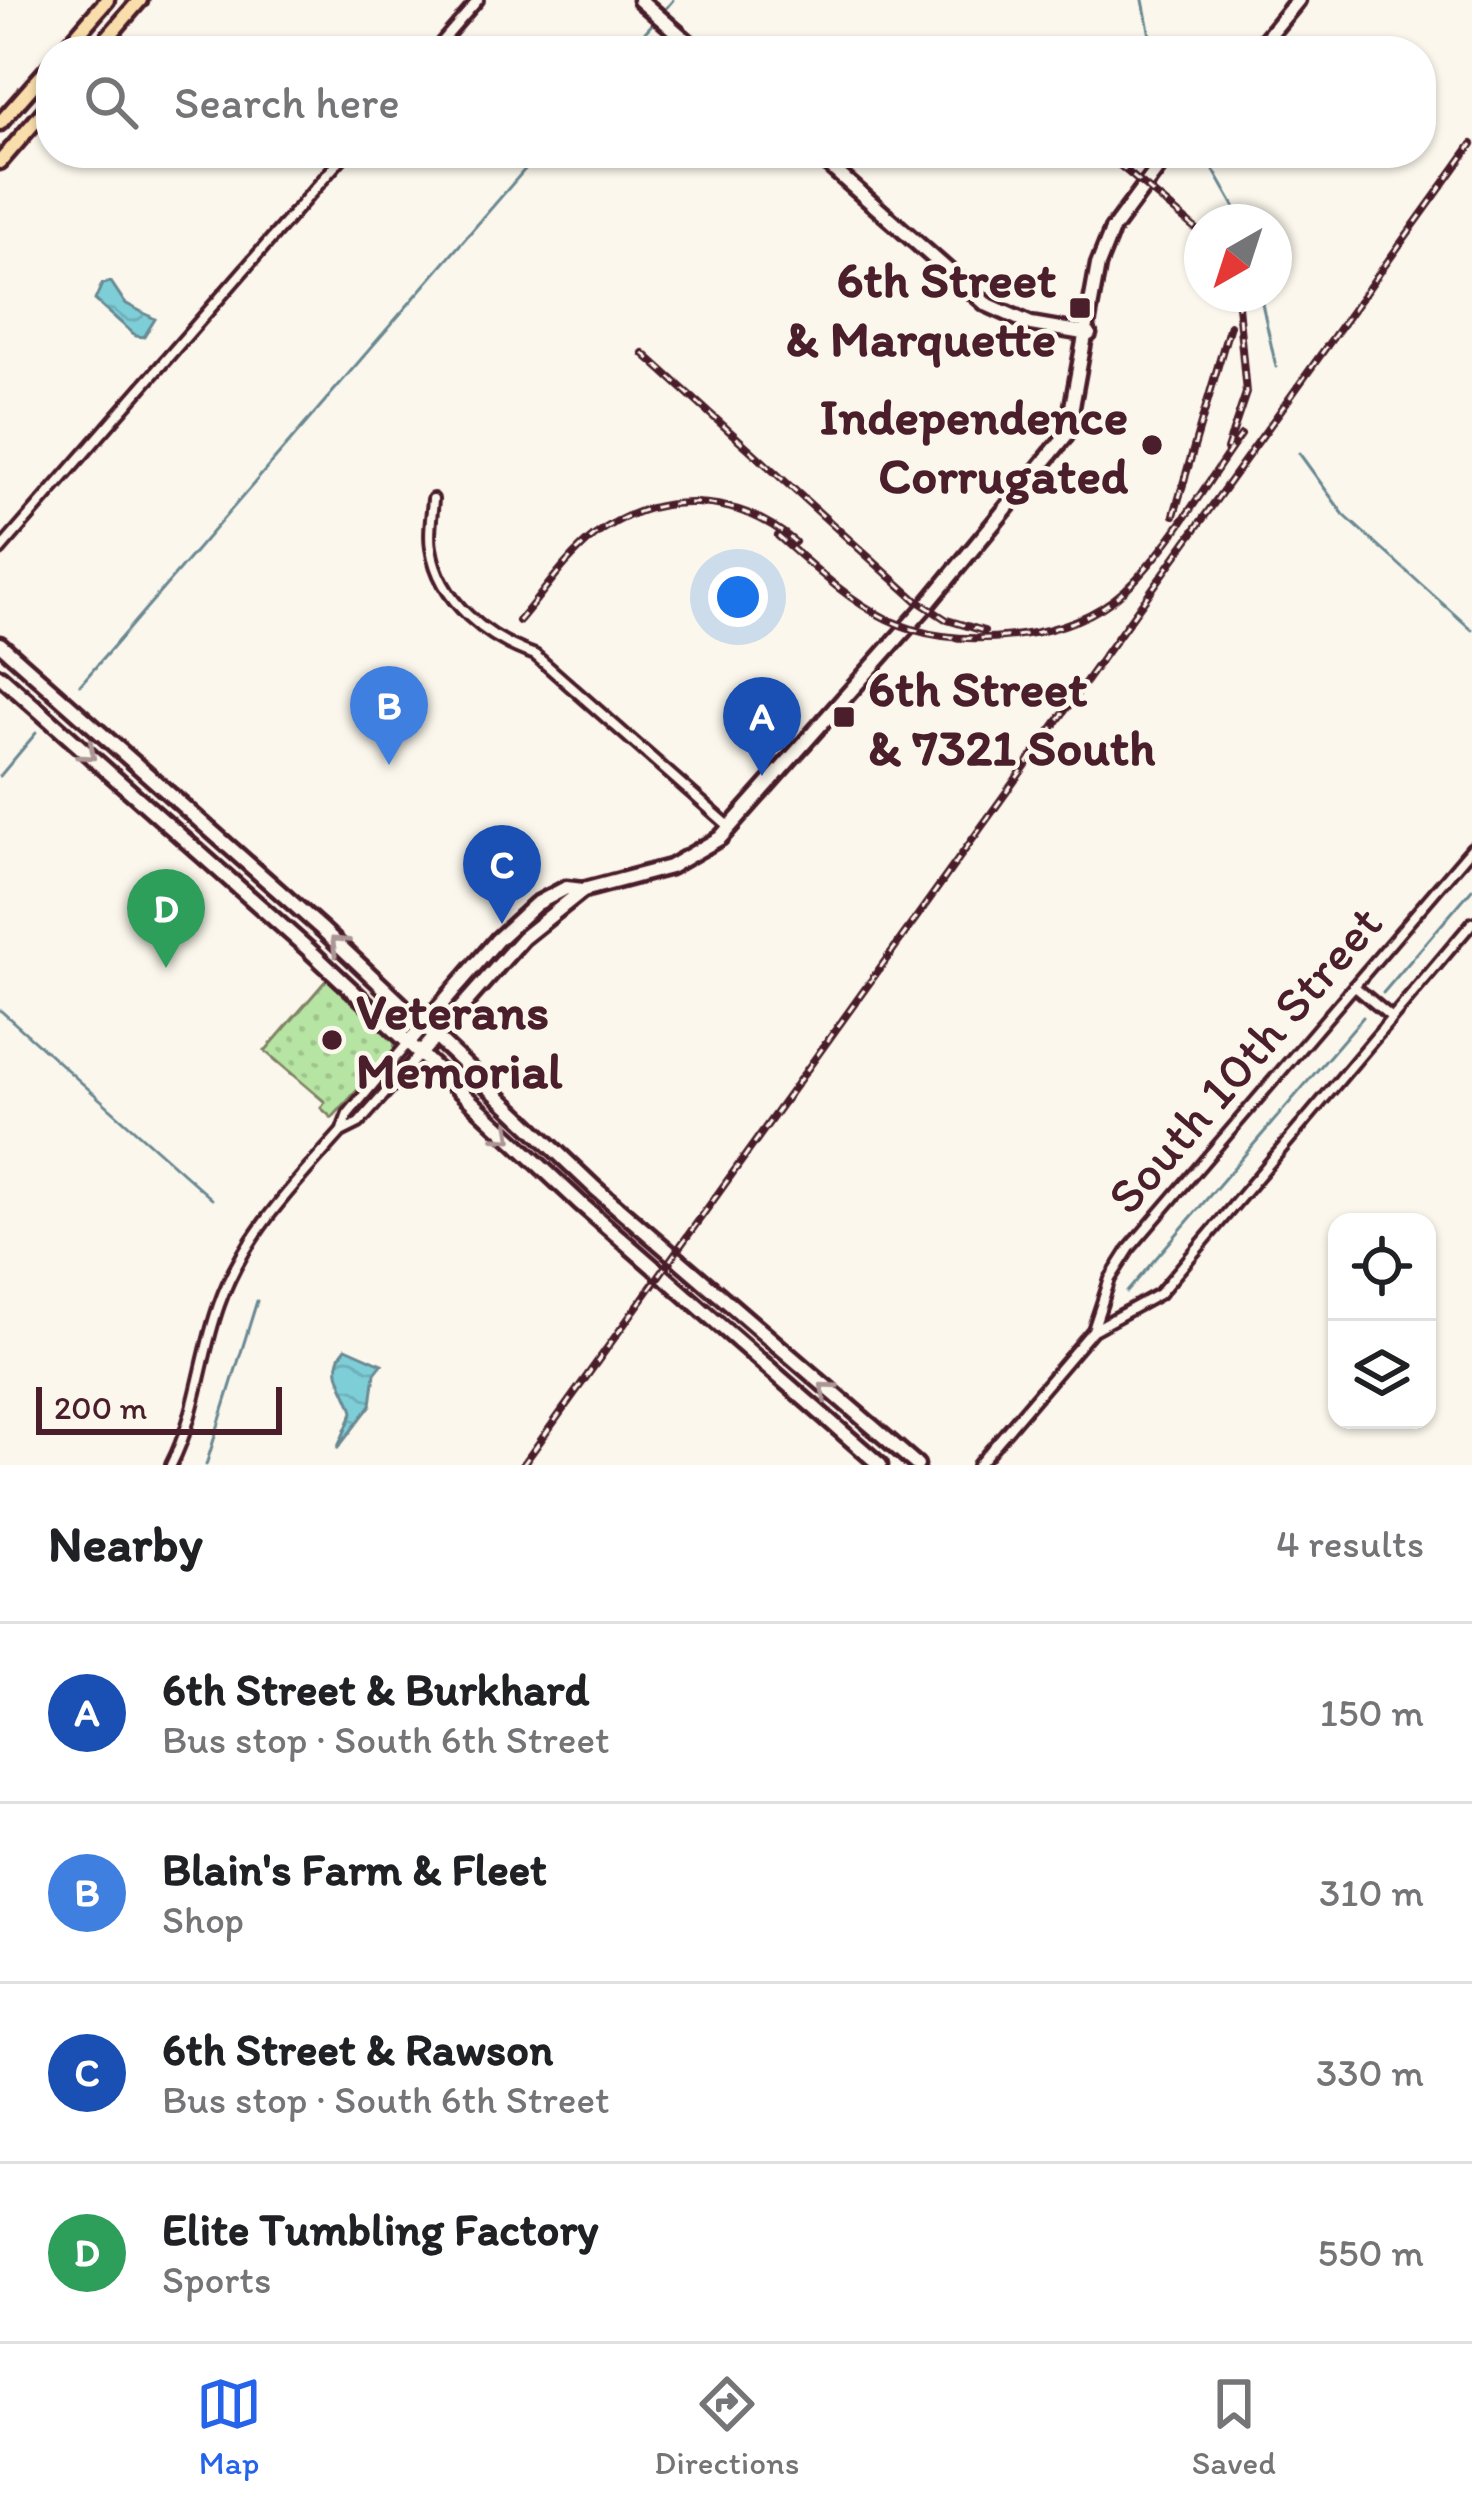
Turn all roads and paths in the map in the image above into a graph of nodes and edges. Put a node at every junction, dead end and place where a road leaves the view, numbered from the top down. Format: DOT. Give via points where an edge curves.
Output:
graph roads {
  1 [pos="107,0"];
  2 [pos="140,0"];
  3 [pos="478,0"];
  4 [pos="1298,0"];
  5 [pos="645,4"];
  6 [pos="76,36"];
  7 [pos="109,36"];
  8 [pos="447,36"];
  9 [pos="681,36"];
  10 [pos="1268,36"];
  11 [pos="36,82"];
  12 [pos="36,120"];
  13 [pos="0,123"];
  14 [pos="0,162"];
  15 [pos="333,168"];
  16 [pos="832,168"];
  17 [pos="1158,168"];
  18 [pos="1089,334"];
  19 [pos="433,499"];
  20 [pos="0,550"];
  21 [pos="0,644"];
  22 [pos="0,676"];
  23 [pos="167,792"];
  24 [pos="151,809"];
  25 [pos="732,828"];
  26 [pos="1472,848"];
  27 [pos="583,890"];
  28 [pos="1472,923"];
  29 [pos="1354,986"];
  30 [pos="1390,1016"];
  31 [pos="424,1024"];
  32 [pos="436,1036"];
  33 [pos="408,1042"];
  34 [pos="420,1054"];
  35 [pos="341,1132"];
  36 [pos="1093,1330"];
  37 [pos="171,1465"];
  38 [pos="880,1465"];
  39 [pos="917,1465"];
  40 [pos="978,1465"];
  1 -- 6 [label="main road"];
  2 -- 7 [label="main road"];
  3 -- 8 [label="street"];
  4 -- 10 [label="main road"];
  5 -- 9 [label="main road"];
  11 -- 13 [label="main road"];
  12 -- 14 [label="main road"];
  15 -- 20 [label="street"];
  16 -- 18 [label="main road" via="986,304 1030,324"];
  17 -- 18 [label="main road" via="1112,230"];
  18 -- 25 [label="main road" via="1067,434"];
  19 -- 25 [label="street" via="430,550 477,627 535,655"];
  21 -- 23 [label="main road"];
  22 -- 24 [label="main road, one-way"];
  23 -- 24 [label="main road"];
  31 -- 23 [label="main road, one-way"];
  24 -- 33 [label="main road"];
  25 -- 27 [label="main road" via="684,862"];
  26 -- 29 [label="street, South 10th Street"];
  27 -- 31 [label="main road" via="566,888 523,914"];
  27 -- 32 [label="main road" via="523,938"];
  28 -- 30 [label="street, South 10th Street"];
  29 -- 30 [label="street"];
  29 -- 36 [label="street, South 10th Street" via="1129,1249"];
  30 -- 36 [label="street, South 10th Street" via="1159,1294"];
  31 -- 32 [label="main road"];
  31 -- 33 [label="main road"];
  32 -- 34 [label="main road"];
  39 -- 32 [label="main road, one-way" via="655,1241"];
  33 -- 34 [label="main road"];
  33 -- 35 [label="street"];
  34 -- 35 [label="street" via="359,1123"];
  34 -- 38 [label="main road, one-way"];
  35 -- 37 [label="street" via="233,1271"];
  36 -- 40 [label="street, South 10th Street"];
}
